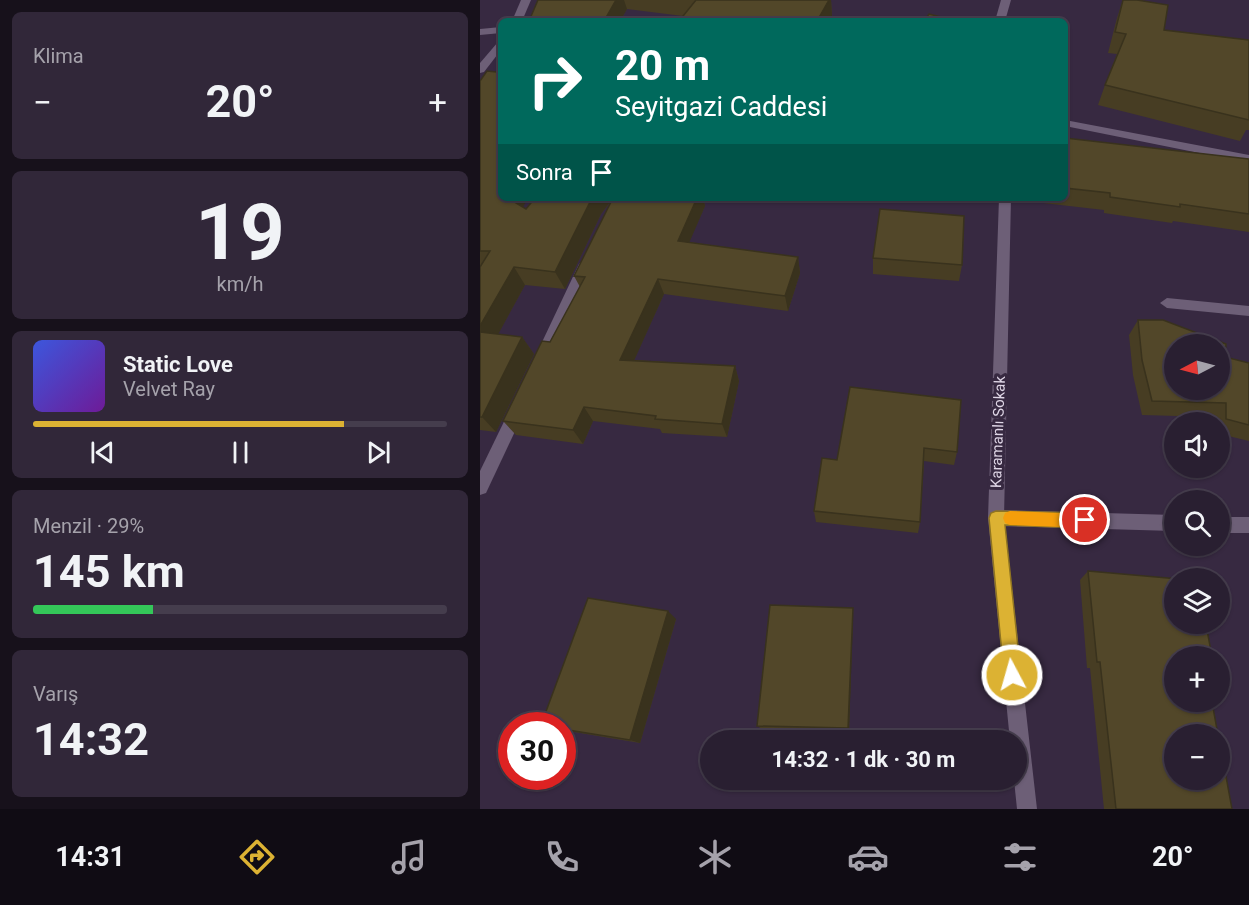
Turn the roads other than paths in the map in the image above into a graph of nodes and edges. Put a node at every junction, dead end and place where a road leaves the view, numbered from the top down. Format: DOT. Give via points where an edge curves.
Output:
graph roads {
  1 [pos="526,0"];
  2 [pos="1006,0"];
  3 [pos="518,18"];
  4 [pos="1001,18"];
  5 [pos="498,30"];
  6 [pos="480,32"];
  7 [pos="498,48"];
  8 [pos="480,70"];
  9 [pos="1068,124"];
  10 [pos="1249,159"];
  11 [pos="1005,201"];
  12 [pos="594,246"];
  13 [pos="1167,303"];
  14 [pos="1249,311"];
  15 [pos="535,372"];
  16 [pos="525,393"];
  17 [pos="480,488"];
  18 [pos="996,518"];
  19 [pos="1164,523"];
  20 [pos="1230,525"];
  21 [pos="1249,525"];
  22 [pos="1027,809"];
  1 -- 3 [label="street"];
  2 -- 4 [label="street"];
  5 -- 6 [label="street"];
  7 -- 8 [label="street"];
  9 -- 10 [label="street"];
  11 -- 18 [label="street, Karamanlı Sokak"];
  12 -- 15 [label="street"];
  13 -- 14 [label="street"];
  16 -- 17 [label="street"];
  18 -- 19 [label="street"];
  18 -- 22 [label="street, Karamanlı Sokak"];
  20 -- 21 [label="street"];
}
